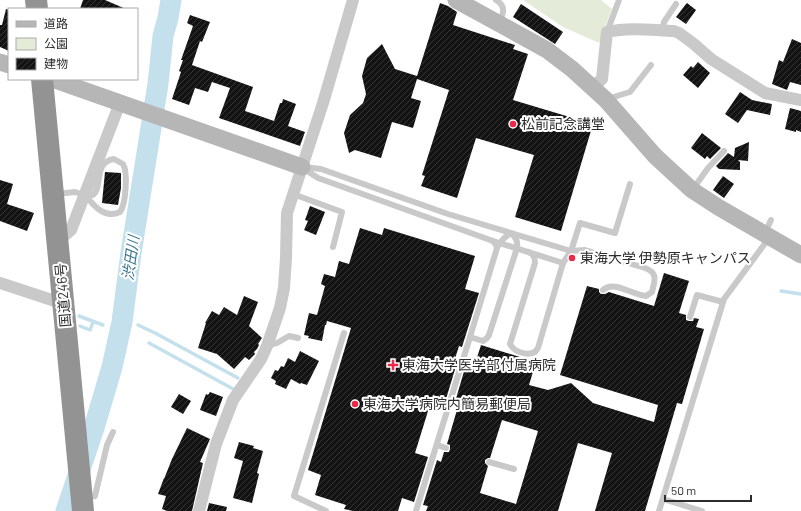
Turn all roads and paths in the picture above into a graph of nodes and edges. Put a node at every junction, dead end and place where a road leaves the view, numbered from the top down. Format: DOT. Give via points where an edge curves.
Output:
graph roads {
  1 [pos="353,0"];
  2 [pos="456,0"];
  3 [pos="496,0"];
  4 [pos="620,0"];
  5 [pos="676,4"];
  6 [pos="498,23"];
  7 [pos="662,30"];
  8 [pos="607,32"];
  9 [pos="651,65"];
  10 [pos="42,80"];
  11 [pos="55,80"];
  12 [pos="593,87"];
  13 [pos="606,100"];
  14 [pos="801,100"];
  15 [pos="120,103"];
  16 [pos="724,151"];
  17 [pos="302,167"];
  18 [pos="630,184"];
  19 [pos="692,190"];
  20 [pos="54,194"];
  21 [pos="293,194"];
  22 [pos="85,195"];
  23 [pos="768,230"];
  24 [pos="511,233"];
  25 [pos="58,241"];
  26 [pos="499,246"];
  27 [pos="333,247"];
  28 [pos="517,248"];
  29 [pos="571,251"];
  30 [pos="529,252"];
  31 [pos="801,255"];
  32 [pos="563,263"];
  33 [pos="0,283"];
  34 [pos="603,290"];
  35 [pos="723,302"];
  36 [pos="64,304"];
  37 [pos="690,317"];
  38 [pos="344,333"];
  39 [pos="470,337"];
  40 [pos="298,338"];
  41 [pos="267,346"];
  42 [pos="114,432"];
  43 [pos="437,445"];
  44 [pos="446,448"];
  45 [pos="489,462"];
  46 [pos="514,469"];
  47 [pos="663,499"];
  48 [pos="83,506"];
  49 [pos="199,511"];
  50 [pos="326,511"];
  51 [pos="416,511"];
  52 [pos="659,511"];
  53 [pos="702,511"];
  1 -- 17 [label="street"];
  2 -- 6 [label="street"];
  3 -- 6 [label="lane" via="504,11"];
  4 -- 8 [label="lane"];
  5 -- 7 [label="lane" via="664,22"];
  6 -- 12 [label="street" via="547,50"];
  7 -- 8 [label="street"];
  7 -- 14 [label="street" via="679,33 711,59 765,93"];
  8 -- 12 [label="street" via="602,79"];
  9 -- 13 [label="lane" via="630,92"];
  10 -- 20 [label="highway, 国道246号"];
  11 -- 15 [label="street"];
  12 -- 13 [label="street"];
  13 -- 19 [label="street" via="655,156"];
  15 -- 17 [label="street"];
  15 -- 22 [label="street"];
  16 -- 19 [label="lane"];
  17 -- 21 [label="street"];
  17 -- 24 [label="lane" via="321,169 448,214"];
  17 -- 26 [label="lane" via="318,178 493,240"];
  18 -- 29 [label="lane" via="615,233 580,223"];
  19 -- 23 [label="street" via="718,207"];
  20 -- 22 [label="lane" via="75,192"];
  20 -- 25 [label="highway, 国道246号"];
  21 -- 27 [label="lane" via="342,212"];
  21 -- 41 [label="street" via="287,213 284,288"];
  22 -- 22 [label="lane" via="93,195 97,191 101,169 108,161 117,160 122,164 126,173 124,205 120,212 109,214 97,210"];
  22 -- 25 [label="street" via="71,230"];
  23 -- 31 [label="street"];
  23 -- 35 [label="lane"];
  24 -- 26 [label="lane"];
  24 -- 28 [label="lane" via="518,242"];
  24 -- 29 [label="lane"];
  25 -- 36 [label="highway, 国道246号"];
  26 -- 28 [label="lane"];
  26 -- 39 [label="lane"];
  28 -- 30 [label="lane"];
  28 -- 39 [label="lane" via="489,335 483,340"];
  29 -- 32 [label="lane"];
  29 -- 34 [label="lane" via="586,250 645,268 653,272 655,277 652,292 646,296 614,286"];
  30 -- 32 [label="lane"];
  30 -- 32 [label="lane" via="533,254 535,263 510,344 516,350 528,354 538,348"];
  33 -- 36 [label="street"];
  35 -- 37 [label="lane" via="697,295"];
  35 -- 47 [label="lane"];
  36 -- 48 [label="highway, 国道246号"];
  38 -- 50 [label="lane" via="294,496"];
  39 -- 43 [label="lane"];
  40 -- 41 [label="lane" via="290,336"];
  41 -- 49 [label="street" via="233,400 216,444"];
  42 -- 48 [label="lane" via="107,445 95,496"];
  43 -- 44 [label="lane"];
  43 -- 51 [label="lane"];
  45 -- 46 [label="lane"];
  47 -- 52 [label="lane"];
  47 -- 53 [label="lane"];
}
